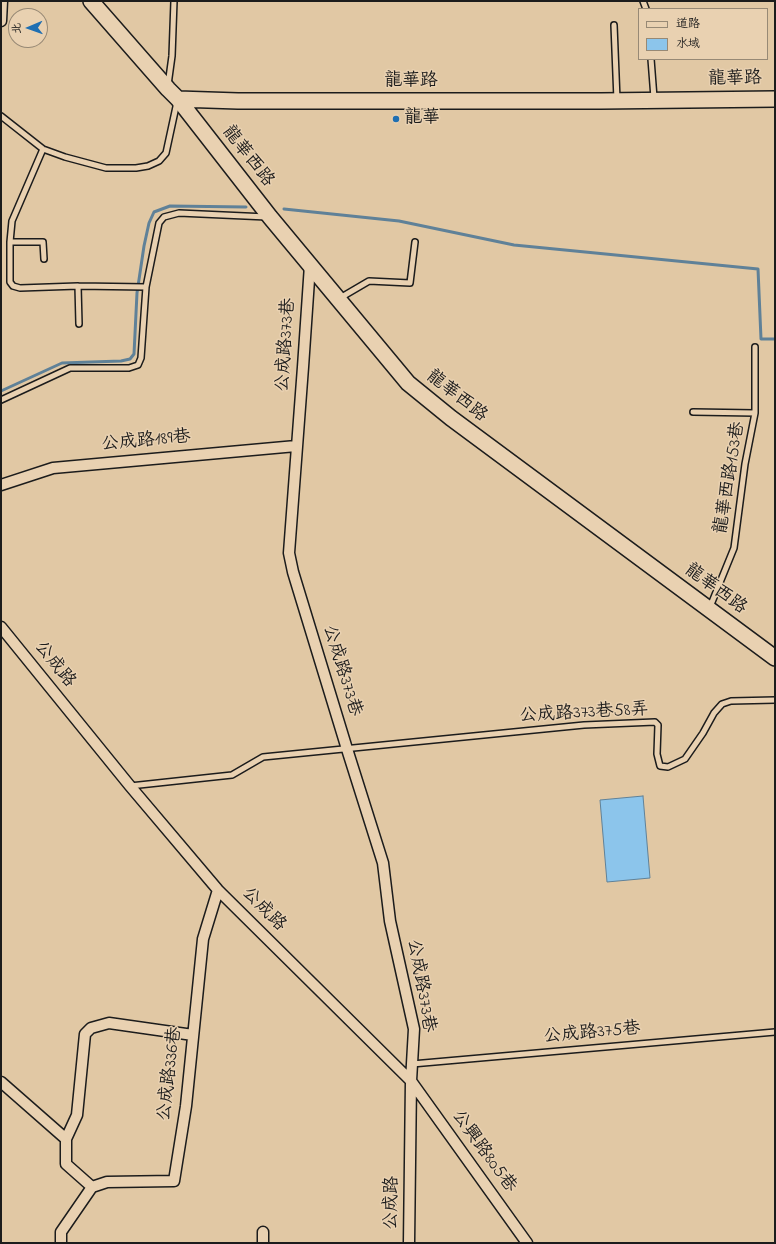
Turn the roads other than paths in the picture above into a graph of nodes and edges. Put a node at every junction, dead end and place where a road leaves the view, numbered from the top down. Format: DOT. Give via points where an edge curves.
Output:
graph roads {
  1 [pos="2,1"];
  2 [pos="91,1"];
  3 [pos="174,1"];
  4 [pos="1,21"];
  5 [pos="614,25"];
  6 [pos="651,60"];
  7 [pos="173,94"];
  8 [pos="775,99"];
  9 [pos="654,100"];
  10 [pos="617,101"];
  11 [pos="2,119"];
  12 [pos="43,149"];
  13 [pos="270,217"];
  14 [pos="10,242"];
  15 [pos="415,242"];
  16 [pos="44,259"];
  17 [pos="310,265"];
  18 [pos="78,286"];
  19 [pos="144,286"];
  20 [pos="339,299"];
  21 [pos="79,324"];
  22 [pos="755,347"];
  23 [pos="1,400"];
  24 [pos="693,412"];
  25 [pos="755,413"];
  26 [pos="296,446"];
  27 [pos="1,484"];
  28 [pos="710,609"];
  29 [pos="1,627"];
  30 [pos="775,658"];
  31 [pos="775,700"];
  32 [pos="347,749"];
  33 [pos="130,786"];
  34 [pos="218,890"];
  35 [pos="775,1032"];
  36 [pos="193,1035"];
  37 [pos="412,1064"];
  38 [pos="411,1081"];
  39 [pos="1,1082"];
  40 [pos="66,1139"];
  41 [pos="92,1187"];
  42 [pos="263,1232"];
  43 [pos="61,1243"];
  44 [pos="263,1243"];
  45 [pos="409,1243"];
  46 [pos="527,1243"];
  1 -- 4 [label="street"];
  2 -- 7 [label="street"];
  3 -- 7 [label="lane"];
  5 -- 10 [label="lane"];
  6 -- 9 [label="lane"];
  7 -- 10 [label="street, 龍華路" via="238,101"];
  7 -- 12 [label="lane" via="166,153 159,161 148,166 106,168 65,158"];
  7 -- 13 [label="street, 龍華西路"];
  8 -- 9 [label="street, 龍華路"];
  9 -- 10 [label="street, 龍華路"];
  11 -- 12 [label="lane"];
  12 -- 14 [label="lane" via="12,221"];
  13 -- 17 [label="street, 龍華西路"];
  13 -- 19 [label="lane" via="179,213 164,217 159,223"];
  14 -- 16 [label="lane" via="43,242"];
  14 -- 18 [label="lane" via="10,282 13,286"];
  15 -- 20 [label="lane" via="410,283 369,281"];
  17 -- 20 [label="street, 龍華西路"];
  17 -- 26 [label="street, 公成路373巷"];
  18 -- 19 [label="lane"];
  18 -- 21 [label="lane"];
  19 -- 23 [label="lane" via="141,358 138,365 129,368 70,368"];
  20 -- 28 [label="street, 龍華西路" via="408,383 451,418"];
  22 -- 25 [label="lane, 龍華西路153巷"];
  24 -- 25 [label="lane"];
  25 -- 28 [label="lane, 龍華西路153巷" via="745,464 734,548"];
  26 -- 27 [label="street, 公成路189巷" via="54,468"];
  26 -- 32 [label="street, 公成路373巷" via="289,553"];
  28 -- 30 [label="street, 龍華西路"];
  29 -- 33 [label="street, 公成路"];
  31 -- 32 [label="lane, 公成路373巷58弄" via="731,701 722,704 685,759 668,766 660,766 657,754 658,725 655,722 584,725"];
  32 -- 33 [label="lane" via="263,756 232,776"];
  32 -- 37 [label="street, 公成路373巷" via="383,863 390,920 414,1029"];
  33 -- 34 [label="street, 公成路"];
  34 -- 36 [label="street, 公成路336巷" via="204,939"];
  34 -- 38 [label="street, 公成路"];
  35 -- 37 [label="lane, 公成路375巷"];
  36 -- 40 [label="street" via="109,1023 91,1028 85,1034 77,1115"];
  36 -- 41 [label="street, 公成路336巷" via="186,1106 174,1181 107,1182"];
  37 -- 38 [label="street, 公成路373巷"];
  38 -- 45 [label="street, 公成路"];
  38 -- 46 [label="street, 公興路805巷"];
  39 -- 40 [label="street"];
  40 -- 41 [label="street" via="66,1164"];
  41 -- 43 [label="street" via="61,1232"];
  42 -- 44 [label="street"];
}
